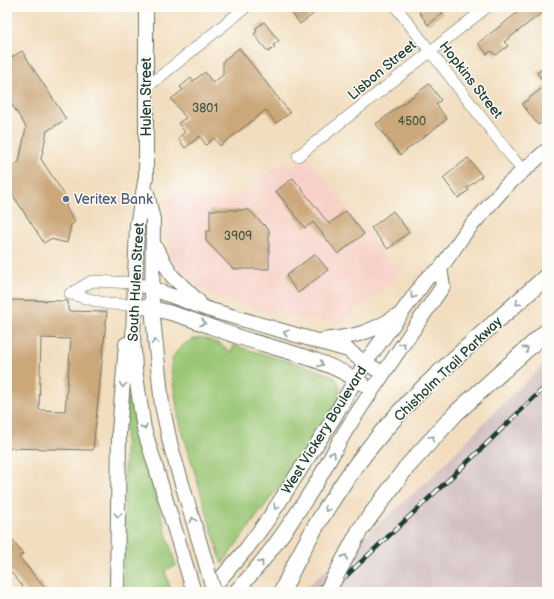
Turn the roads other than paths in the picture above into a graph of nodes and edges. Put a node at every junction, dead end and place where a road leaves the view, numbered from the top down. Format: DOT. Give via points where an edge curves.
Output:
graph roads {
  1 [pos="146,7"];
  2 [pos="246,7"];
  3 [pos="396,7"];
  4 [pos="487,7"];
  5 [pos="429,51"];
  6 [pos="146,88"];
  7 [pos="547,150"];
  8 [pos="298,156"];
  9 [pos="522,170"];
  10 [pos="145,186"];
  11 [pos="152,242"];
  12 [pos="440,269"];
  13 [pos="547,276"];
  14 [pos="135,283"];
  15 [pos="152,288"];
  16 [pos="135,305"];
  17 [pos="152,308"];
  18 [pos="207,309"];
  19 [pos="400,314"];
  20 [pos="547,331"];
  21 [pos="314,341"];
  22 [pos="365,363"];
  23 [pos="383,373"];
  24 [pos="356,379"];
  25 [pos="373,390"];
  26 [pos="117,592"];
  27 [pos="194,592"];
  28 [pos="209,592"];
  29 [pos="214,592"];
  30 [pos="235,592"];
  31 [pos="282,592"];
  32 [pos="327,592"];
  1 -- 6 [label="main road, Hulen Street"];
  2 -- 6 [label="street"];
  3 -- 5 [label="street, Hopkins Street"];
  4 -- 5 [label="street, Lisbon Street"];
  5 -- 8 [label="street, Lisbon Street"];
  5 -- 9 [label="street, Hopkins Street"];
  6 -- 10 [label="main road, Hulen Street"];
  7 -- 9 [label="main road, West Vickery Boulevard"];
  9 -- 12 [label="main road, West Vickery Boulevard" via="465,233"];
  10 -- 11 [label="main road, South Hulen Street" via="153,220"];
  10 -- 14 [label="main road, South Hulen Street" via="137,225"];
  11 -- 15 [label="main road, South Hulen Street"];
  11 -- 18 [label="main road" via="172,276"];
  12 -- 19 [label="main road, West Vickery Boulevard, one-way" via="427,278"];
  23 -- 12 [label="main road, West Vickery Boulevard, one-way" via="443,286"];
  13 -- 31 [label="highway, Chisholm Trail Parkway, one-way" via="427,385 374,443 320,520"];
  14 -- 15 [label="main road"];
  14 -- 16 [label="main road, South Hulen Street"];
  14 -- 16 [label="street" via="92,281 70,294 108,304"];
  15 -- 17 [label="main road, South Hulen Street"];
  15 -- 18 [label="main road"];
  16 -- 17 [label="main road"];
  16 -- 26 [label="main road, one-way" via="126,334 119,432"];
  16 -- 27 [label="main road, South Hulen Street, one-way" via="133,349 144,429"];
  17 -- 24 [label="main road, one-way" via="313,360"];
  29 -- 17 [label="main road, South Hulen Street, one-way, bridge" via="165,422 159,389"];
  21 -- 18 [label="main road, one-way"];
  19 -- 21 [label="main road" via="372,331"];
  19 -- 22 [label="main road, West Vickery Boulevard"];
  32 -- 20 [label="highway, one-way, bridge" via="360,530 406,468 456,414"];
  21 -- 22 [label="main road" via="348,350"];
  22 -- 23 [label="main road"];
  22 -- 24 [label="main road, West Vickery Boulevard"];
  23 -- 25 [label="main road, West Vickery Boulevard"];
  24 -- 25 [label="main road"];
  24 -- 28 [label="main road, West Vickery Boulevard, one-way" via="269,518"];
  30 -- 25 [label="main road, West Vickery Boulevard, one-way" via="263,561 315,486"];
}
